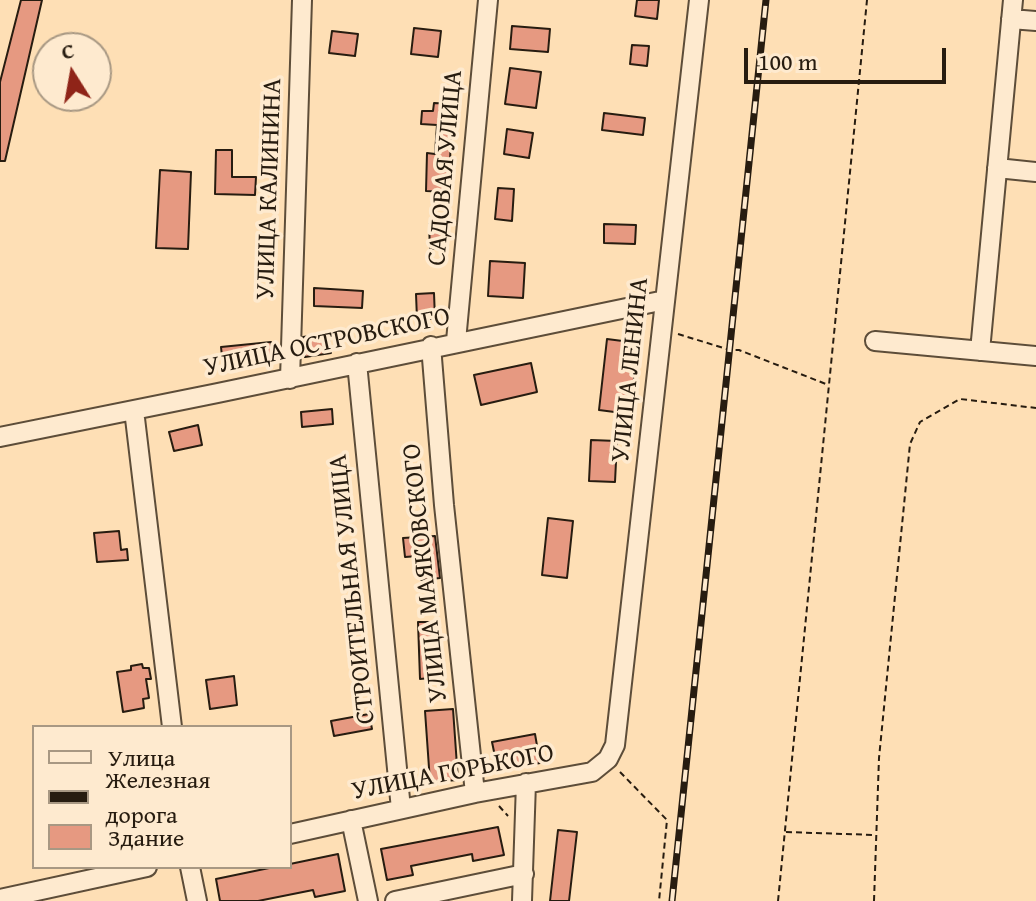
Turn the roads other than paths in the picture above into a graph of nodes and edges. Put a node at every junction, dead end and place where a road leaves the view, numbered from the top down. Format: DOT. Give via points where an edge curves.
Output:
graph roads {
  1 [pos="302,0"];
  2 [pos="488,0"];
  3 [pos="699,0"];
  4 [pos="1012,9"];
  5 [pos="1036,21"];
  6 [pos="997,168"];
  7 [pos="1036,172"];
  8 [pos="665,300"];
  9 [pos="456,341"];
  10 [pos="875,341"];
  11 [pos="431,346"];
  12 [pos="980,351"];
  13 [pos="1036,356"];
  14 [pos="357,363"];
  15 [pos="290,379"];
  16 [pos="134,410"];
  17 [pos="0,437"];
  18 [pos="172,725"];
  19 [pos="612,752"];
  20 [pos="526,783"];
  21 [pos="475,793"];
  22 [pos="401,809"];
  23 [pos="351,820"];
  24 [pos="292,834"];
  25 [pos="138,869"];
  26 [pos="190,869"];
  27 [pos="524,874"];
  28 [pos="437,896"];
  29 [pos="0,899"];
  30 [pos="197,901"];
  31 [pos="368,901"];
  32 [pos="395,901"];
  33 [pos="522,901"];
  1 -- 15 [label="street, УЛИЦА КАЛИНИНА"];
  2 -- 9 [label="street, САДОВАЯ УЛИЦА"];
  3 -- 8 [label="street, УЛИЦА ЛЕНИНА"];
  4 -- 5 [label="street"];
  4 -- 6 [label="street"];
  6 -- 7 [label="street"];
  6 -- 12 [label="street"];
  8 -- 9 [label="street, УЛИЦА ОСТРОВСКОГО"];
  8 -- 19 [label="street, УЛИЦА ЛЕНИНА"];
  9 -- 11 [label="street, УЛИЦА ОСТРОВСКОГО"];
  10 -- 12 [label="street"];
  11 -- 14 [label="street, УЛИЦА ОСТРОВСКОГО"];
  11 -- 21 [label="street, УЛИЦА МАЯКОВСКОГО"];
  12 -- 13 [label="street"];
  14 -- 15 [label="street, УЛИЦА ОСТРОВСКОГО"];
  14 -- 22 [label="street, СТРОИТЕЛЬНАЯ УЛИЦА"];
  15 -- 16 [label="street, УЛИЦА ОСТРОВСКОГО"];
  16 -- 17 [label="street, УЛИЦА ОСТРОВСКОГО"];
  16 -- 18 [label="street"];
  19 -- 20 [label="street, УЛИЦА ГОРЬКОГО" via="592,772"];
  20 -- 21 [label="street, УЛИЦА ГОРЬКОГО"];
  20 -- 27 [label="street"];
  21 -- 22 [label="street, УЛИЦА ГОРЬКОГО"];
  22 -- 23 [label="street, УЛИЦА ГОРЬКОГО"];
  23 -- 24 [label="street, УЛИЦА ГОРЬКОГО"];
  23 -- 31 [label="street"];
  25 -- 29 [label="street"];
  26 -- 30 [label="street"];
  27 -- 28 [label="street"];
  27 -- 33 [label="street"];
  28 -- 32 [label="street"];
}
